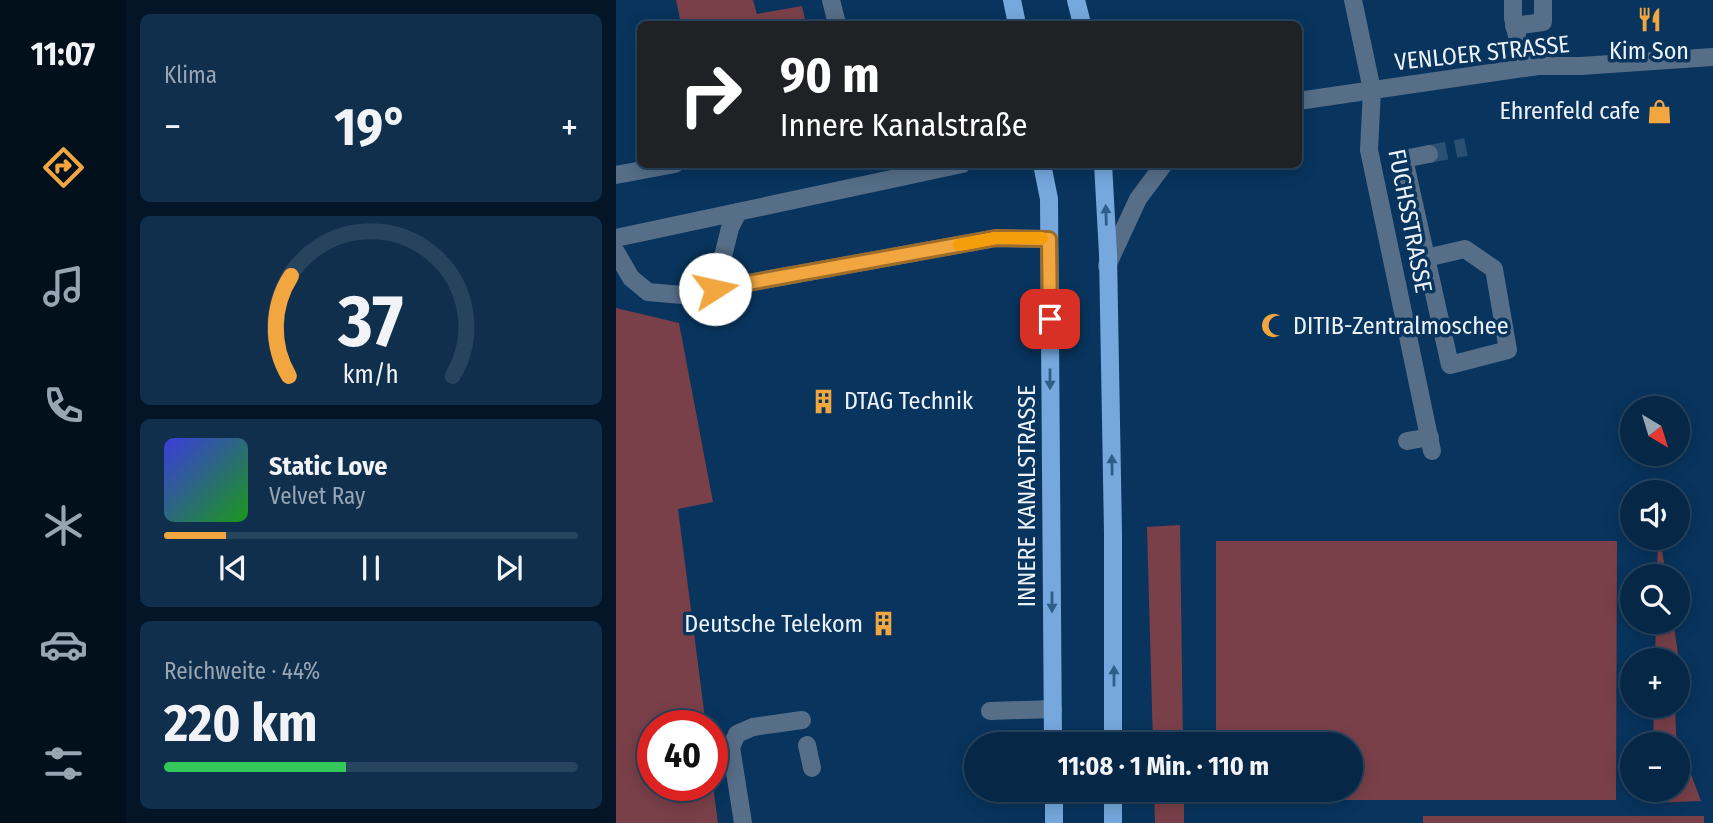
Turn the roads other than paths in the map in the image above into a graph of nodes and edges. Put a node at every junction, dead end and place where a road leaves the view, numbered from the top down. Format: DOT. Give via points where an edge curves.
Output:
graph roads {
  1 [pos="831,0"];
  2 [pos="1012,0"];
  3 [pos="1076,0"];
  4 [pos="1353,0"];
  5 [pos="1513,0"];
  6 [pos="1543,0"];
  7 [pos="836,21"];
  8 [pos="1016,21"];
  9 [pos="1081,21"];
  10 [pos="1514,26"];
  11 [pos="1713,57"];
  12 [pos="1524,68"];
  13 [pos="1372,90"];
  14 [pos="1302,100"];
  15 [pos="1429,154"];
  16 [pos="655,168"];
  17 [pos="943,168"];
  18 [pos="1043,168"];
  19 [pos="1102,168"];
  20 [pos="1161,168"];
  21 [pos="616,176"];
  22 [pos="738,212"];
  23 [pos="616,238"];
  24 [pos="1049,239"];
  25 [pos="616,252"];
  26 [pos="1426,258"];
  27 [pos="1107,266"];
  28 [pos="715,289"];
  29 [pos="1407,441"];
  30 [pos="1053,709"];
  31 [pos="990,711"];
  32 [pos="802,720"];
  33 [pos="1053,732"];
  34 [pos="1113,732"];
  35 [pos="807,745"];
  36 [pos="812,768"];
  37 [pos="1054,802"];
  38 [pos="1113,802"];
  39 [pos="743,823"];
  40 [pos="1054,823"];
  41 [pos="1113,823"];
  1 -- 7 [label="street"];
  2 -- 8 [label="main road"];
  3 -- 9 [label="main road"];
  4 -- 13 [label="street, FUCHSSTRASSE"];
  5 -- 10 [label="street"];
  6 -- 10 [label="street" via="1543,22"];
  10 -- 12 [label="street"];
  11 -- 12 [label="street, VENLOER STRASSE"];
  12 -- 13 [label="street, VENLOER STRASSE"];
  13 -- 14 [label="street, VENLOER STRASSE"];
  13 -- 29 [label="street, FUCHSSTRASSE" via="1368,150 1431,444"];
  15 -- 26 [label="street" via="1404,159"];
  16 -- 21 [label="street"];
  17 -- 22 [label="street"];
  18 -- 24 [label="main road, INNERE KANALSTRASSE"];
  27 -- 19 [label="main road, one-way"];
  20 -- 27 [label="street" via="1138,199"];
  22 -- 23 [label="street"];
  22 -- 28 [label="street"];
  24 -- 28 [label="street" via="996,238"];
  24 -- 30 [label="main road, INNERE KANALSTRASSE, one-way"];
  25 -- 28 [label="street" via="631,278 648,292 682,295"];
  26 -- 26 [label="street" via="1465,249 1494,269 1508,350 1450,365"];
  34 -- 27 [label="main road, one-way"];
  30 -- 31 [label="street"];
  30 -- 33 [label="main road, INNERE KANALSTRASSE"];
  32 -- 39 [label="street" via="737,734 732,747"];
  35 -- 36 [label="street"];
  37 -- 40 [label="main road"];
  38 -- 41 [label="main road"];
}
